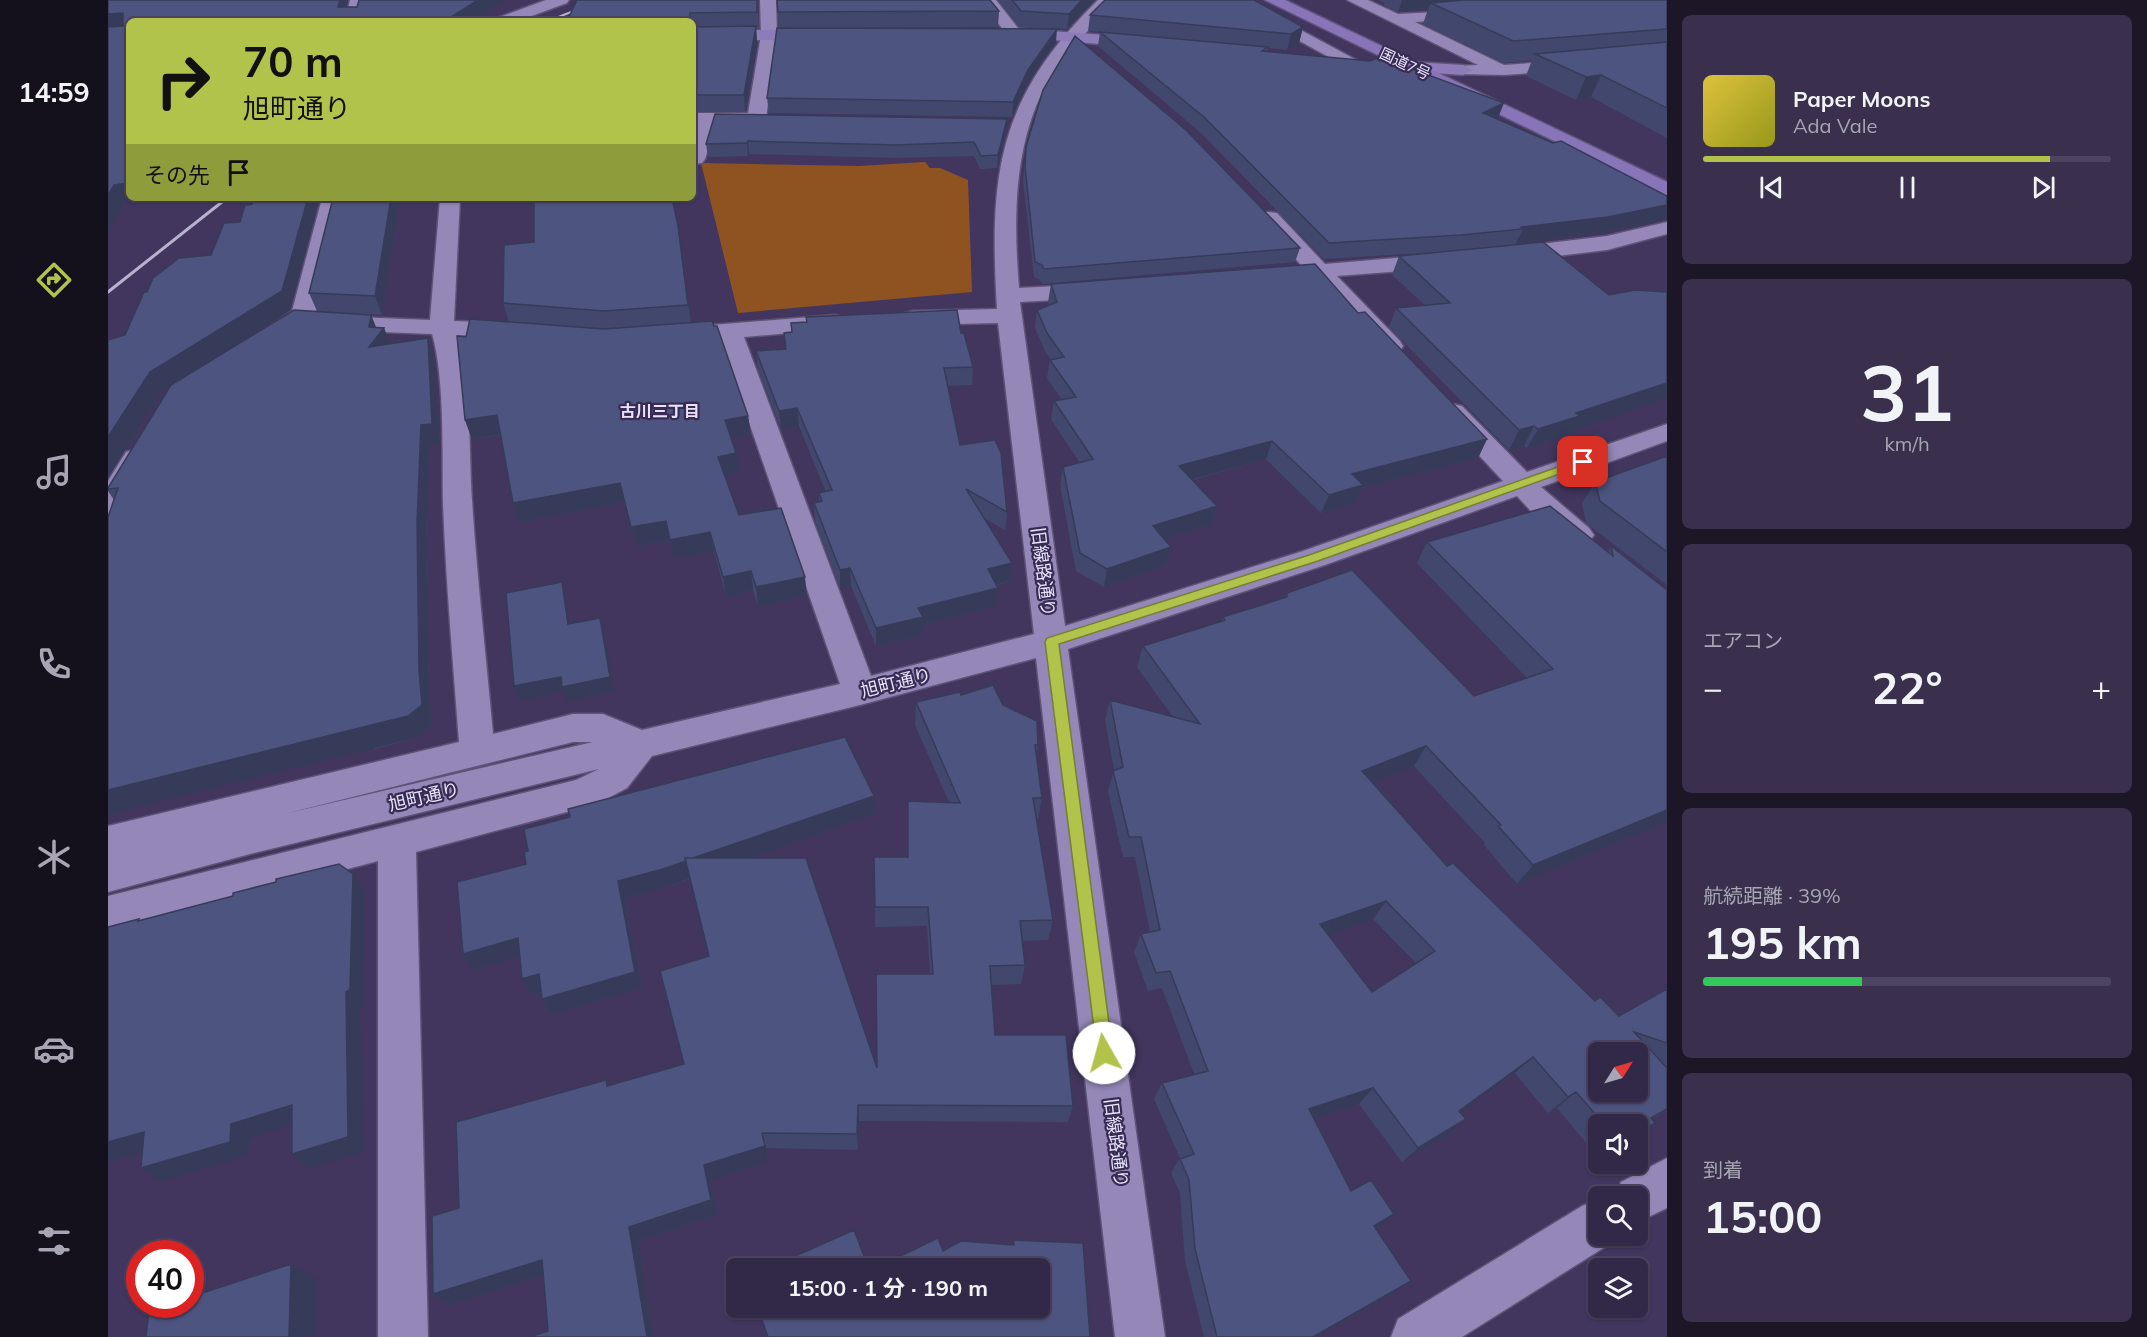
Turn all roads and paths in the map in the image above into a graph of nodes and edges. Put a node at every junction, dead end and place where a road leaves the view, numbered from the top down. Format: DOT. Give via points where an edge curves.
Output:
graph roads {
  1 [pos="358,0"];
  2 [pos="561,0"];
  3 [pos="768,0"];
  4 [pos="988,0"];
  5 [pos="1107,0"];
  6 [pos="1233,0"];
  7 [pos="1273,0"];
  8 [pos="1355,0"];
  9 [pos="1490,11"];
  10 [pos="353,18"];
  11 [pos="511,18"];
  12 [pos="1395,19"];
  13 [pos="990,33"];
  14 [pos="1014,33"];
  15 [pos="696,35"];
  16 [pos="769,35"];
  17 [pos="839,35"];
  18 [pos="1072,36"];
  19 [pos="1158,44"];
  20 [pos="1416,58"];
  21 [pos="1307,59"];
  22 [pos="1105,63"];
  23 [pos="1353,63"];
  24 [pos="1589,63"];
  25 [pos="1463,70"];
  26 [pos="1504,70"];
  27 [pos="1506,90"];
  28 [pos="701,119"];
  29 [pos="756,119"];
  30 [pos="779,120"];
  31 [pos="696,152"];
  32 [pos="1667,190"];
  33 [pos="1251,199"];
  34 [pos="331,201"];
  35 [pos="450,201"];
  36 [pos="1667,228"];
  37 [pos="1487,257"];
  38 [pos="1464,259"];
  39 [pos="1320,271"];
  40 [pos="1283,274"];
  41 [pos="1119,289"];
  42 [pos="1008,306"];
  43 [pos="891,319"];
  44 [pos="298,320"];
  45 [pos="858,320"];
  46 [pos="442,327"];
  47 [pos="729,330"];
  48 [pos="533,332"];
  49 [pos="646,337"];
  50 [pos="251,349"];
  51 [pos="1410,366"];
  52 [pos="1434,392"];
  53 [pos="1667,432"];
  54 [pos="149,435"];
  55 [pos="1521,484"];
  56 [pos="108,506"];
  57 [pos="1597,549"];
  58 [pos="1052,642"];
  59 [pos="860,692"];
  60 [pos="640,745"];
  61 [pos="477,750"];
  62 [pos="397,839"];
  63 [pos="108,842"];
  64 [pos="108,875"];
  65 [pos="108,914"];
  66 [pos="1667,1181"];
  67 [pos="1648,1193"];
  68 [pos="1588,1230"];
  69 [pos="1430,1333"];
  70 [pos="403,1337"];
  71 [pos="1140,1337"];
  1 -- 10 [label="street"];
  2 -- 11 [label="street"];
  3 -- 16 [label="street"];
  4 -- 14 [label="street"];
  5 -- 18 [label="street, 旧線路通り"];
  6 -- 23 [label="street"];
  7 -- 20 [label="highway, 国道7号" via="1358,42"];
  8 -- 12 [label="street"];
  9 -- 12 [label="street"];
  12 -- 26 [label="street"];
  13 -- 14 [label="main road"];
  14 -- 18 [label="main road"];
  15 -- 16 [label="main road"];
  16 -- 17 [label="main road"];
  16 -- 29 [label="street"];
  18 -- 19 [label="main road"];
  18 -- 22 [label="street"];
  18 -- 42 [label="street, 旧線路通り" via="1011,125 1004,208"];
  20 -- 23 [label="main road"];
  20 -- 25 [label="main road"];
  20 -- 32 [label="highway, 国道7号"];
  21 -- 23 [label="main road"];
  24 -- 26 [label="street"];
  25 -- 26 [label="street"];
  25 -- 27 [label="highway"];
  28 -- 29 [label="street"];
  28 -- 31 [label="street"];
  29 -- 30 [label="street"];
  33 -- 39 [label="street"];
  34 -- 44 [label="street" via="304,312"];
  35 -- 46 [label="street"];
  36 -- 37 [label="street" via="1589,246"];
  38 -- 39 [label="street"];
  39 -- 40 [label="street"];
  39 -- 51 [label="street"];
  41 -- 42 [label="street"];
  42 -- 43 [label="street"];
  42 -- 58 [label="street, 旧線路通り"];
  44 -- 46 [label="street"];
  44 -- 50 [label="street"];
  45 -- 47 [label="street"];
  46 -- 48 [label="street"];
  46 -- 61 [label="street" via="448,346 453,405"];
  47 -- 49 [label="street"];
  47 -- 59 [label="street"];
  52 -- 55 [label="street"];
  53 -- 55 [label="street, 旭町通り"];
  54 -- 56 [label="street"];
  55 -- 57 [label="street"];
  55 -- 58 [label="street, 旭町通り" via="1314,558"];
  58 -- 59 [label="street, 旭町通り"];
  58 -- 71 [label="street, 旧線路通り"];
  59 -- 60 [label="street, 旭町通り"];
  60 -- 61 [label="street" via="603,728 573,728"];
  60 -- 62 [label="street" via="614,778 584,793"];
  60 -- 64 [label="street, 旭町通り"];
  61 -- 63 [label="street"];
  62 -- 65 [label="street"];
  62 -- 70 [label="street"];
  66 -- 67 [label="street"];
  68 -- 69 [label="street"];
}
